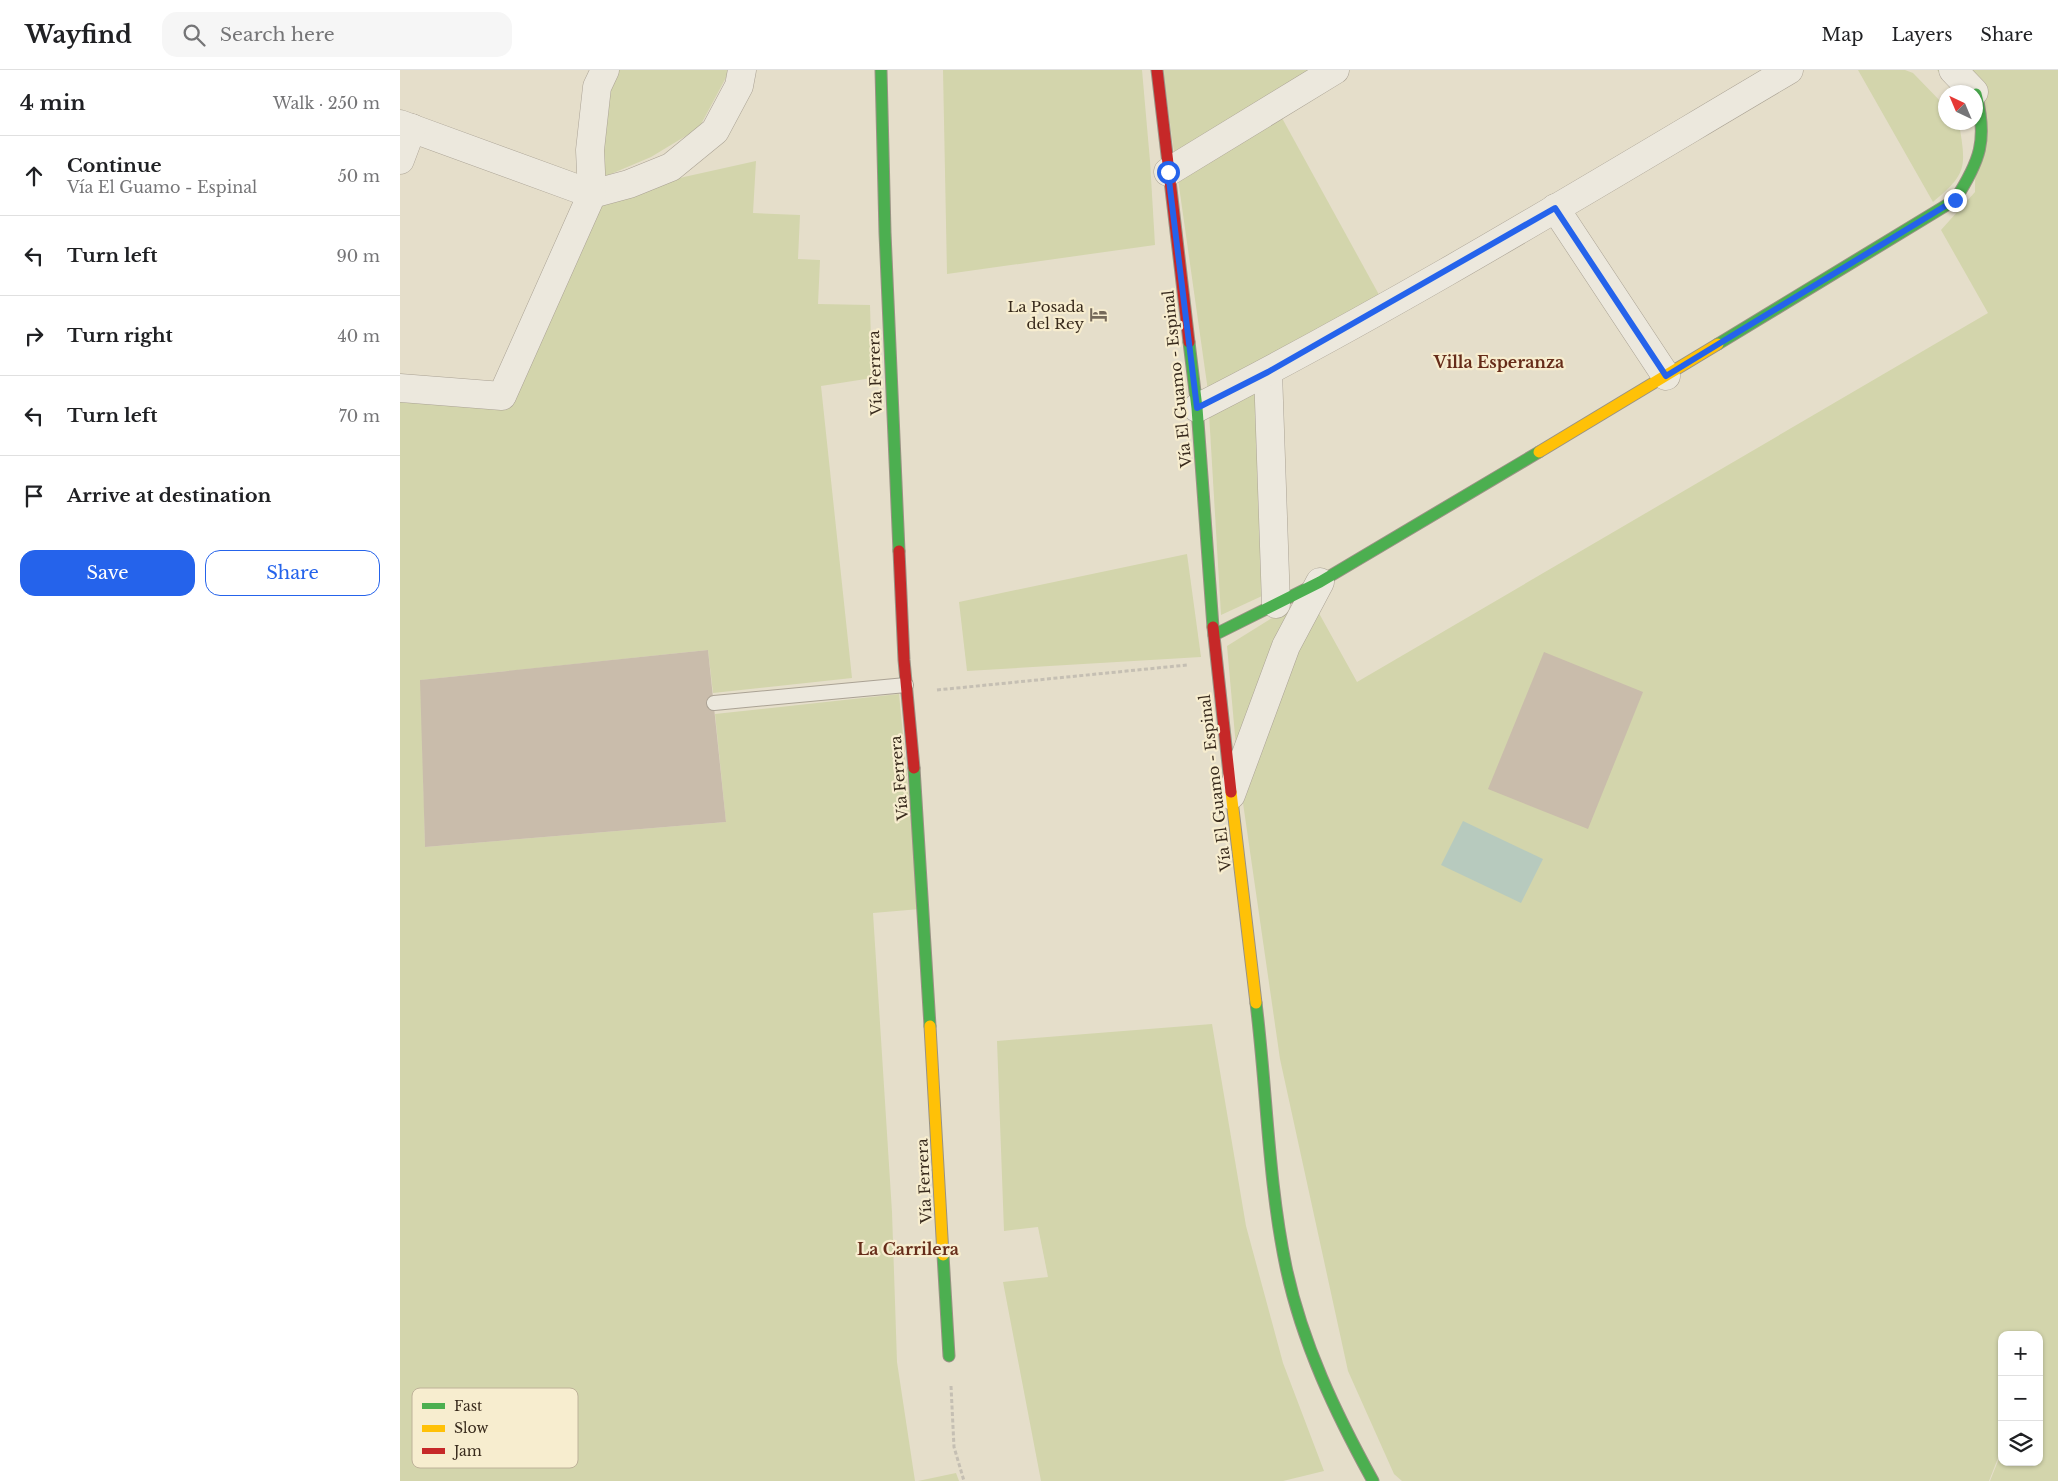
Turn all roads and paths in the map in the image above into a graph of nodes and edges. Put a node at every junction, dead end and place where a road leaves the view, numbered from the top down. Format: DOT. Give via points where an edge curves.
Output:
graph roads {
  1 [pos="605,70"];
  2 [pos="742,70"];
  3 [pos="881,70"];
  4 [pos="1157,70"];
  5 [pos="1335,70"];
  6 [pos="1789,70"];
  7 [pos="1952,70"];
  8 [pos="1967,85"];
  9 [pos="406,126"];
  10 [pos="1983,128"];
  11 [pos="400,160"];
  12 [pos="1168,172"];
  13 [pos="592,194"];
  14 [pos="1555,208"];
  15 [pos="1268,372"];
  16 [pos="1666,376"];
  17 [pos="400,388"];
  18 [pos="1197,408"];
  19 [pos="1320,582"];
  20 [pos="1276,604"];
  21 [pos="1214,635"];
  22 [pos="1216,662"];
  23 [pos="906,684"];
  24 [pos="929,690"];
  25 [pos="714,704"];
  26 [pos="1231,795"];
  27 [pos="949,1356"];
  28 [pos="1370,1479"];
  29 [pos="964,1481"];
  1 -- 13 [label="street" via="597,88 590,150"];
  2 -- 13 [label="street" via="739,86 715,130 671,167 629,184"];
  3 -- 23 [label="street, Vía Ferrera" via="892,427"];
  4 -- 12 [label="street, Vía El Guamo - Espinal"];
  5 -- 12 [label="street"];
  6 -- 14 [label="street"];
  7 -- 8 [label="street"];
  9 -- 11 [label="street"];
  9 -- 13 [label="street"];
  10 -- 16 [label="street" via="1984,139 1974,171 1955,200"];
  12 -- 18 [label="street, Vía El Guamo - Espinal"];
  13 -- 17 [label="street" via="502,396"];
  14 -- 15 [label="street"];
  14 -- 16 [label="street"];
  15 -- 18 [label="street"];
  15 -- 20 [label="street"];
  16 -- 19 [label="street"];
  18 -- 21 [label="street, Vía El Guamo - Espinal"];
  19 -- 20 [label="street"];
  19 -- 26 [label="street" via="1286,646"];
  20 -- 21 [label="street"];
  21 -- 22 [label="street, Vía El Guamo - Espinal"];
  22 -- 24 [label="path"];
  22 -- 26 [label="street, Vía El Guamo - Espinal"];
  23 -- 25 [label="lane"];
  23 -- 27 [label="street, Vía Ferrera" via="917,806"];
  26 -- 28 [label="street, Vía El Guamo - Espinal" via="1263,1062 1276,1213 1286,1268 1308,1343 1337,1416"];
  27 -- 29 [label="path" via="954,1447"];
}
